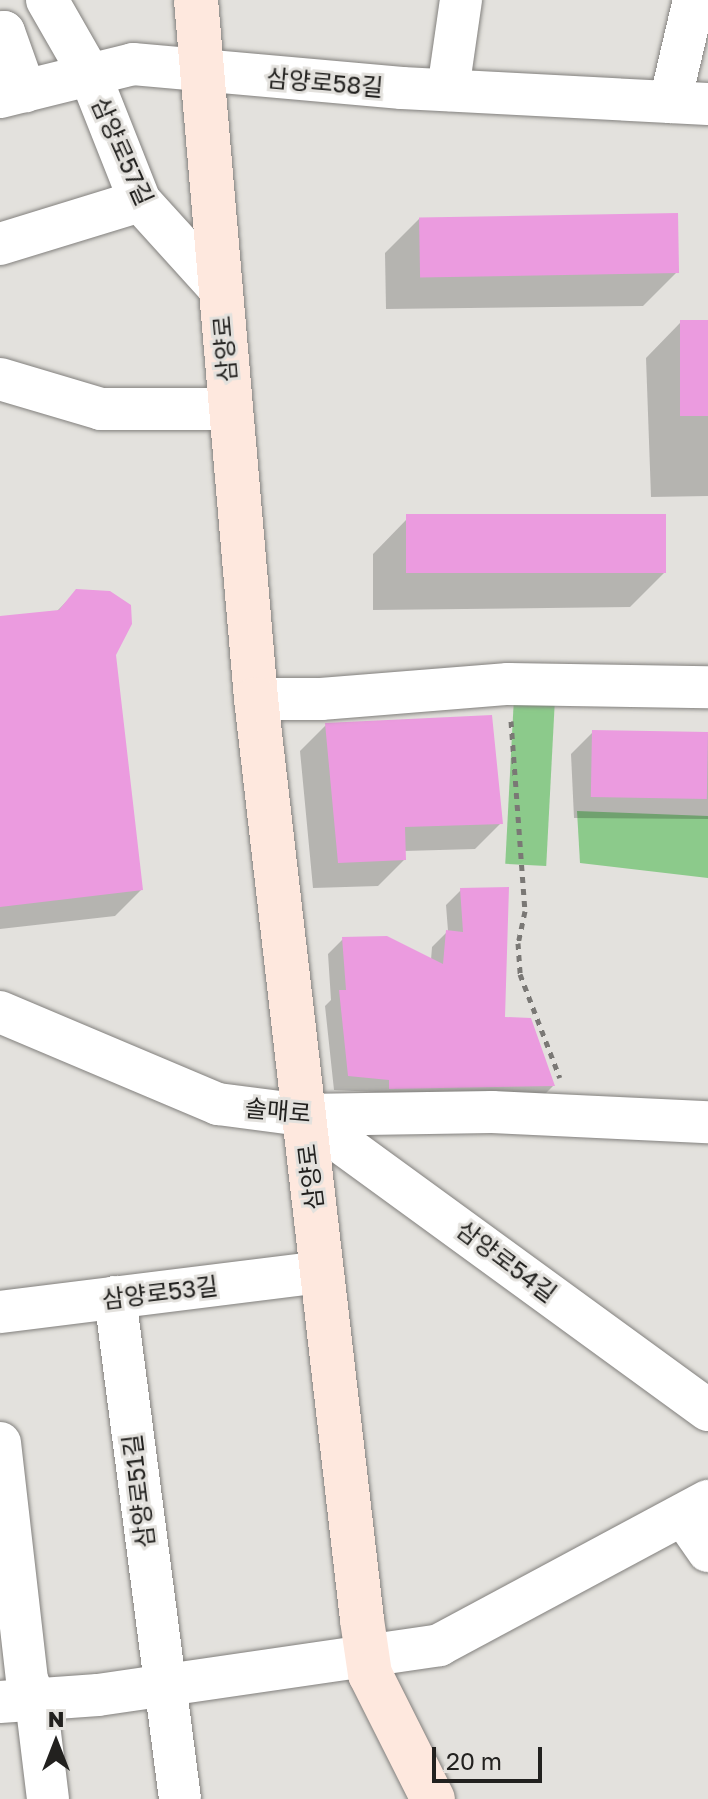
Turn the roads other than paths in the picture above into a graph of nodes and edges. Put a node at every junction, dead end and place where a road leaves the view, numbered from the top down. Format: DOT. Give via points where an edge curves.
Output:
graph roads {
  1 [pos="47,0"];
  2 [pos="196,0"];
  3 [pos="461,0"];
  4 [pos="694,0"];
  5 [pos="0,33"];
  6 [pos="201,72"];
  7 [pos="90,75"];
  8 [pos="448,90"];
  9 [pos="12,94"];
  10 [pos="689,103"];
  11 [pos="140,201"];
  12 [pos="0,244"];
  13 [pos="219,288"];
  14 [pos="0,379"];
  15 [pos="230,409"];
  16 [pos="708,687"];
  17 [pos="256,699"];
  18 [pos="0,1012"];
  19 [pos="303,1115"];
  20 [pos="708,1122"];
  21 [pos="321,1272"];
  22 [pos="115,1297"];
  23 [pos="0,1312"];
  24 [pos="708,1410"];
  25 [pos="0,1443"];
  26 [pos="696,1508"];
  27 [pos="708,1551"];
  28 [pos="367,1656"];
  29 [pos="162,1684"];
  30 [pos="18,1701"];
  31 [pos="48,1799"];
  32 [pos="180,1799"];
  33 [pos="433,1799"];
  1 -- 7 [label="street, 삼양로57길"];
  2 -- 6 [label="main road, 삼양로"];
  3 -- 8 [label="street"];
  4 -- 10 [label="street, 삼양로58길"];
  5 -- 9 [label="street"];
  6 -- 7 [label="street, 삼양로58길" via="133,64"];
  6 -- 8 [label="street, 삼양로58길"];
  6 -- 13 [label="main road, 삼양로"];
  7 -- 9 [label="street, 삼양로58길"];
  7 -- 11 [label="street, 삼양로57길"];
  8 -- 10 [label="street, 삼양로58길"];
  11 -- 12 [label="street"];
  11 -- 13 [label="street, 삼양로57길"];
  13 -- 15 [label="main road, 삼양로"];
  14 -- 15 [label="street" via="101,409"];
  15 -- 17 [label="main road, 삼양로"];
  16 -- 17 [label="street" via="508,684"];
  17 -- 19 [label="main road, 삼양로"];
  18 -- 19 [label="street, 솔매로" via="218,1104"];
  19 -- 20 [label="street, 솔매로"];
  19 -- 21 [label="main road, 삼양로"];
  19 -- 24 [label="street, 삼양로54길"];
  21 -- 22 [label="street, 삼양로53길"];
  21 -- 28 [label="main road, 삼양로"];
  22 -- 23 [label="street, 삼양로53길"];
  22 -- 29 [label="street, 삼양로51길"];
  25 -- 30 [label="street" via="27,1680"];
  26 -- 27 [label="street"];
  26 -- 28 [label="street" via="439,1645"];
  28 -- 29 [label="street"];
  28 -- 33 [label="main road, 삼양로" via="370,1674"];
  29 -- 30 [label="street"];
  29 -- 32 [label="street, 삼양로51길"];
  30 -- 31 [label="street"];
}
